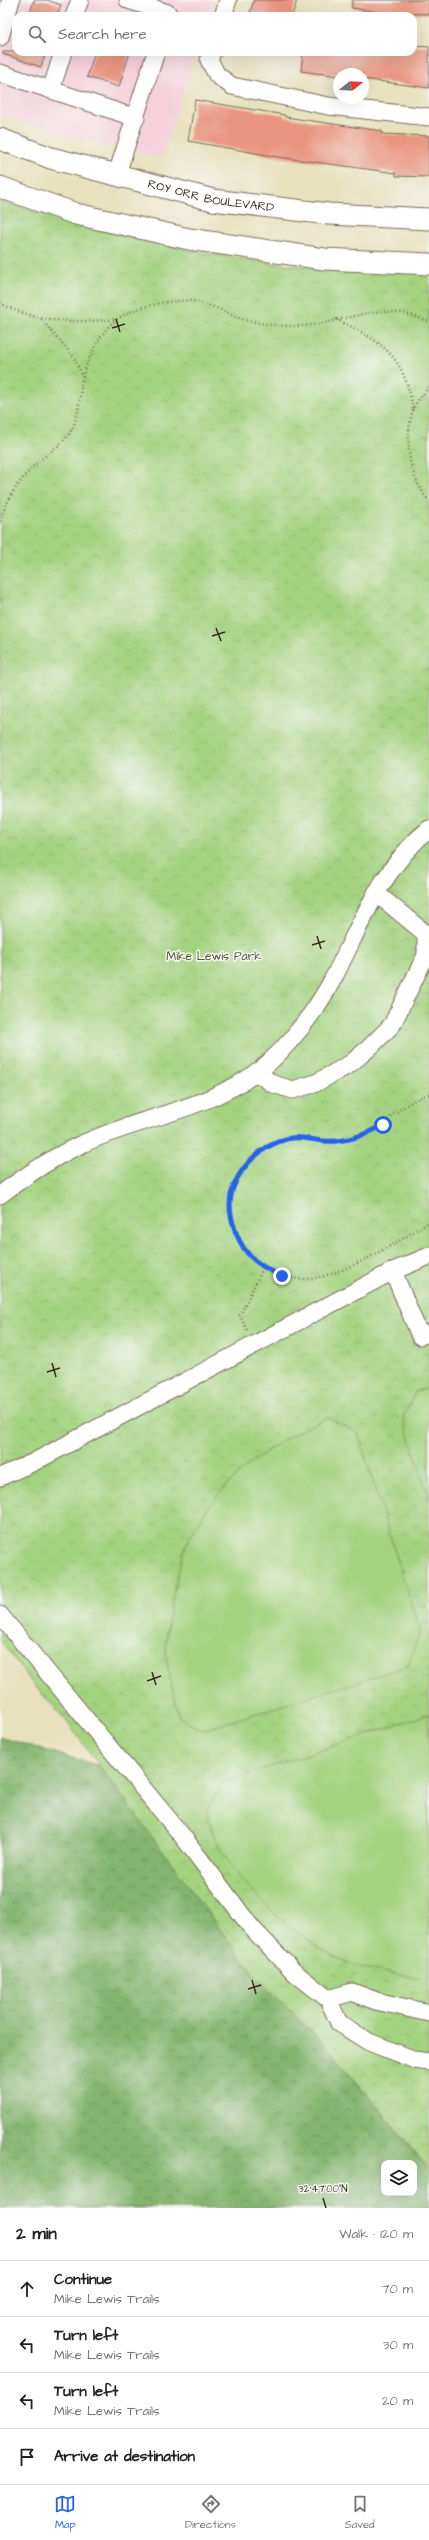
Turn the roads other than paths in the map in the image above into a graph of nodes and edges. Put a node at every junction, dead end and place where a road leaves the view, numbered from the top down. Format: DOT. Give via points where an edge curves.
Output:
graph roads {
  1 [pos="12,0"];
  2 [pos="80,0"];
  3 [pos="128,0"];
  4 [pos="228,0"];
  5 [pos="76,12"];
  6 [pos="165,12"];
  7 [pos="224,12"];
  8 [pos="0,37"];
  9 [pos="62,56"];
  10 [pos="155,56"];
  11 [pos="210,56"];
  12 [pos="0,73"];
  13 [pos="51,90"];
  14 [pos="429,117"];
  15 [pos="136,118"];
  16 [pos="0,139"];
  17 [pos="117,174"];
  18 [pos="0,187"];
  19 [pos="429,219"];
  20 [pos="429,264"];
  21 [pos="429,829"];
  22 [pos="376,893"];
  23 [pos="256,1072"];
  24 [pos="0,1196"];
  25 [pos="429,1256"];
  26 [pos="393,1271"];
  27 [pos="429,1333"];
  28 [pos="0,1477"];
  29 [pos="0,1615"];
  30 [pos="323,1996"];
  31 [pos="429,2012"];
  32 [pos="429,2062"];
  1 -- 8 [label="street"];
  2 -- 5 [label="street"];
  3 -- 6 [label="street"];
  4 -- 7 [label="street"];
  9 -- 13 [label="street"];
  10 -- 15 [label="street"];
  11 -- 14 [label="street" via="209,60 217,76 232,86 328,106"];
  12 -- 13 [label="street"];
  13 -- 15 [label="street"];
  15 -- 17 [label="street"];
  16 -- 17 [label="main road, ROY ORR BOULEVARD" via="51,158"];
  17 -- 19 [label="main road, ROY ORR BOULEVARD" via="213,200 329,214"];
  18 -- 20 [label="main road" via="76,214 189,239 324,259"];
  21 -- 22 [label="street" via="406,852"];
  22 -- 23 [label="street" via="334,977 312,1012 289,1040"];
  22 -- 23 [label="street" via="426,934 426,955 392,1025 350,1064 316,1083 293,1090 273,1084"];
  23 -- 24 [label="street" via="227,1090 195,1105 82,1144 44,1164"];
  25 -- 26 [label="street"];
  26 -- 27 [label="street" via="420,1336"];
  26 -- 28 [label="street" via="34,1462"];
  29 -- 30 [label="street" via="184,1838 251,1927 294,1972"];
  30 -- 31 [label="street" via="352,1992 376,2001"];
  30 -- 32 [label="street" via="339,2023 369,2042 415,2060"];
}
